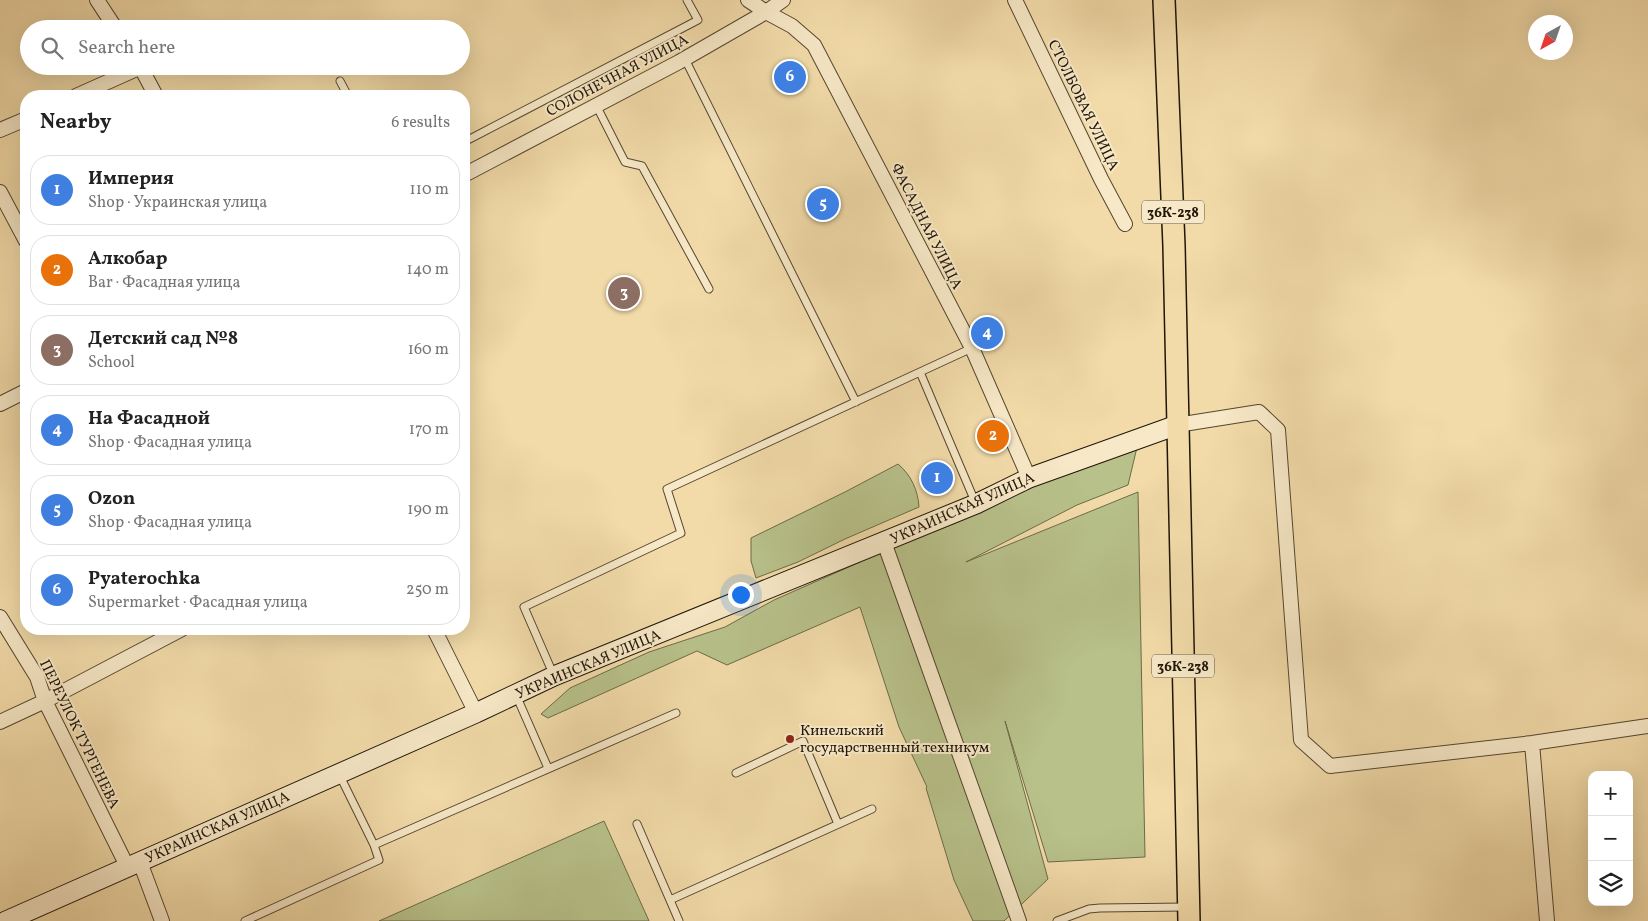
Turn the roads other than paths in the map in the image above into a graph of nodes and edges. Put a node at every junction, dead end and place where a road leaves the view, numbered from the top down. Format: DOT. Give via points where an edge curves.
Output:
graph roads {
  1 [pos="97,0"];
  2 [pos="687,0"];
  3 [pos="748,0"];
  4 [pos="783,0"];
  5 [pos="1014,0"];
  6 [pos="1164,0"];
  7 [pos="766,12"];
  8 [pos="110,20"];
  9 [pos="684,59"];
  10 [pos="123,75"];
  11 [pos="145,75"];
  12 [pos="340,81"];
  13 [pos="89,90"];
  14 [pos="153,90"];
  15 [pos="345,90"];
  16 [pos="596,106"];
  17 [pos="20,121"];
  18 [pos="0,130"];
  19 [pos="470,139"];
  20 [pos="470,172"];
  21 [pos="0,192"];
  22 [pos="1125,224"];
  23 [pos="20,230"];
  24 [pos="709,289"];
  25 [pos="972,348"];
  26 [pos="920,372"];
  27 [pos="20,394"];
  28 [pos="856,402"];
  29 [pos="0,404"];
  30 [pos="1177,425"];
  31 [pos="1029,478"];
  32 [pos="976,504"];
  33 [pos="884,542"];
  34 [pos="0,617"];
  35 [pos="170,635"];
  36 [pos="437,635"];
  37 [pos="554,676"];
  38 [pos="516,694"];
  39 [pos="45,700"];
  40 [pos="476,713"];
  41 [pos="676,713"];
  42 [pos="0,722"];
  43 [pos="1648,726"];
  44 [pos="1532,743"];
  45 [pos="548,768"];
  46 [pos="338,773"];
  47 [pos="736,773"];
  48 [pos="872,809"];
  49 [pos="637,824"];
  50 [pos="838,824"];
  51 [pos="374,845"];
  52 [pos="133,864"];
  53 [pos="670,900"];
  54 [pos="1189,914"];
  55 [pos="6,921"];
  56 [pos="162,921"];
  57 [pos="245,921"];
  58 [pos="679,921"];
  59 [pos="1019,921"];
  60 [pos="1057,921"];
  61 [pos="1547,921"];
  1 -- 8 [label="street"];
  2 -- 19 [label="lane" via="698,20"];
  3 -- 7 [label="street, ФАСАДНАЯ УЛИЦА"];
  4 -- 7 [label="street, СОЛОНЕЧНАЯ УЛИЦА"];
  5 -- 22 [label="street, СТОЛБОВАЯ УЛИЦА"];
  6 -- 30 [label="main road, 36К-238"];
  7 -- 9 [label="street, СОЛОНЕЧНАЯ УЛИЦА"];
  7 -- 25 [label="street, ФАСАДНАЯ УЛИЦА" via="792,26 814,45"];
  9 -- 16 [label="street, СОЛОНЕЧНАЯ УЛИЦА"];
  9 -- 28 [label="lane"];
  10 -- 13 [label="street"];
  11 -- 14 [label="street"];
  12 -- 15 [label="lane"];
  16 -- 20 [label="street, СОЛОНЕЧНАЯ УЛИЦА"];
  16 -- 24 [label="lane" via="625,162 642,166"];
  17 -- 18 [label="street"];
  21 -- 23 [label="street"];
  25 -- 26 [label="lane"];
  25 -- 31 [label="street, ФАСАДНАЯ УЛИЦА"];
  26 -- 28 [label="lane"];
  26 -- 32 [label="lane"];
  27 -- 29 [label="street"];
  28 -- 37 [label="lane" via="667,489 681,533 524,608"];
  30 -- 31 [label="main road, УКРАИНСКАЯ УЛИЦА"];
  30 -- 44 [label="street" via="1259,412 1278,430 1301,740 1330,766"];
  30 -- 54 [label="main road, 36К-238"];
  31 -- 32 [label="main road, УКРАИНСКАЯ УЛИЦА"];
  32 -- 33 [label="main road, УКРАИНСКАЯ УЛИЦА"];
  33 -- 37 [label="main road, УКРАИНСКАЯ УЛИЦА"];
  33 -- 59 [label="street"];
  34 -- 39 [label="street, ПЕРЕУЛОК ТУРГЕНЕВА" via="37,677"];
  35 -- 39 [label="street"];
  36 -- 40 [label="street"];
  37 -- 38 [label="main road, УКРАИНСКАЯ УЛИЦА"];
  38 -- 40 [label="main road, УКРАИНСКАЯ УЛИЦА"];
  38 -- 45 [label="lane"];
  39 -- 42 [label="street"];
  39 -- 52 [label="street, ПЕРЕУЛОК ТУРГЕНЕВА"];
  40 -- 46 [label="main road, УКРАИНСКАЯ УЛИЦА"];
  41 -- 45 [label="lane"];
  43 -- 44 [label="street"];
  44 -- 61 [label="street"];
  45 -- 51 [label="lane"];
  46 -- 51 [label="lane"];
  46 -- 52 [label="main road, УКРАИНСКАЯ УЛИЦА"];
  47 -- 50 [label="lane" via="803,740"];
  48 -- 50 [label="lane"];
  49 -- 53 [label="lane"];
  50 -- 53 [label="lane"];
  51 -- 57 [label="lane" via="379,860"];
  52 -- 55 [label="main road, УКРАИНСКАЯ УЛИЦА"];
  52 -- 56 [label="street, ПЕРЕУЛОК ТУРГЕНЕВА"];
  53 -- 58 [label="lane"];
  54 -- 60 [label="lane" via="1100,908"];
}
